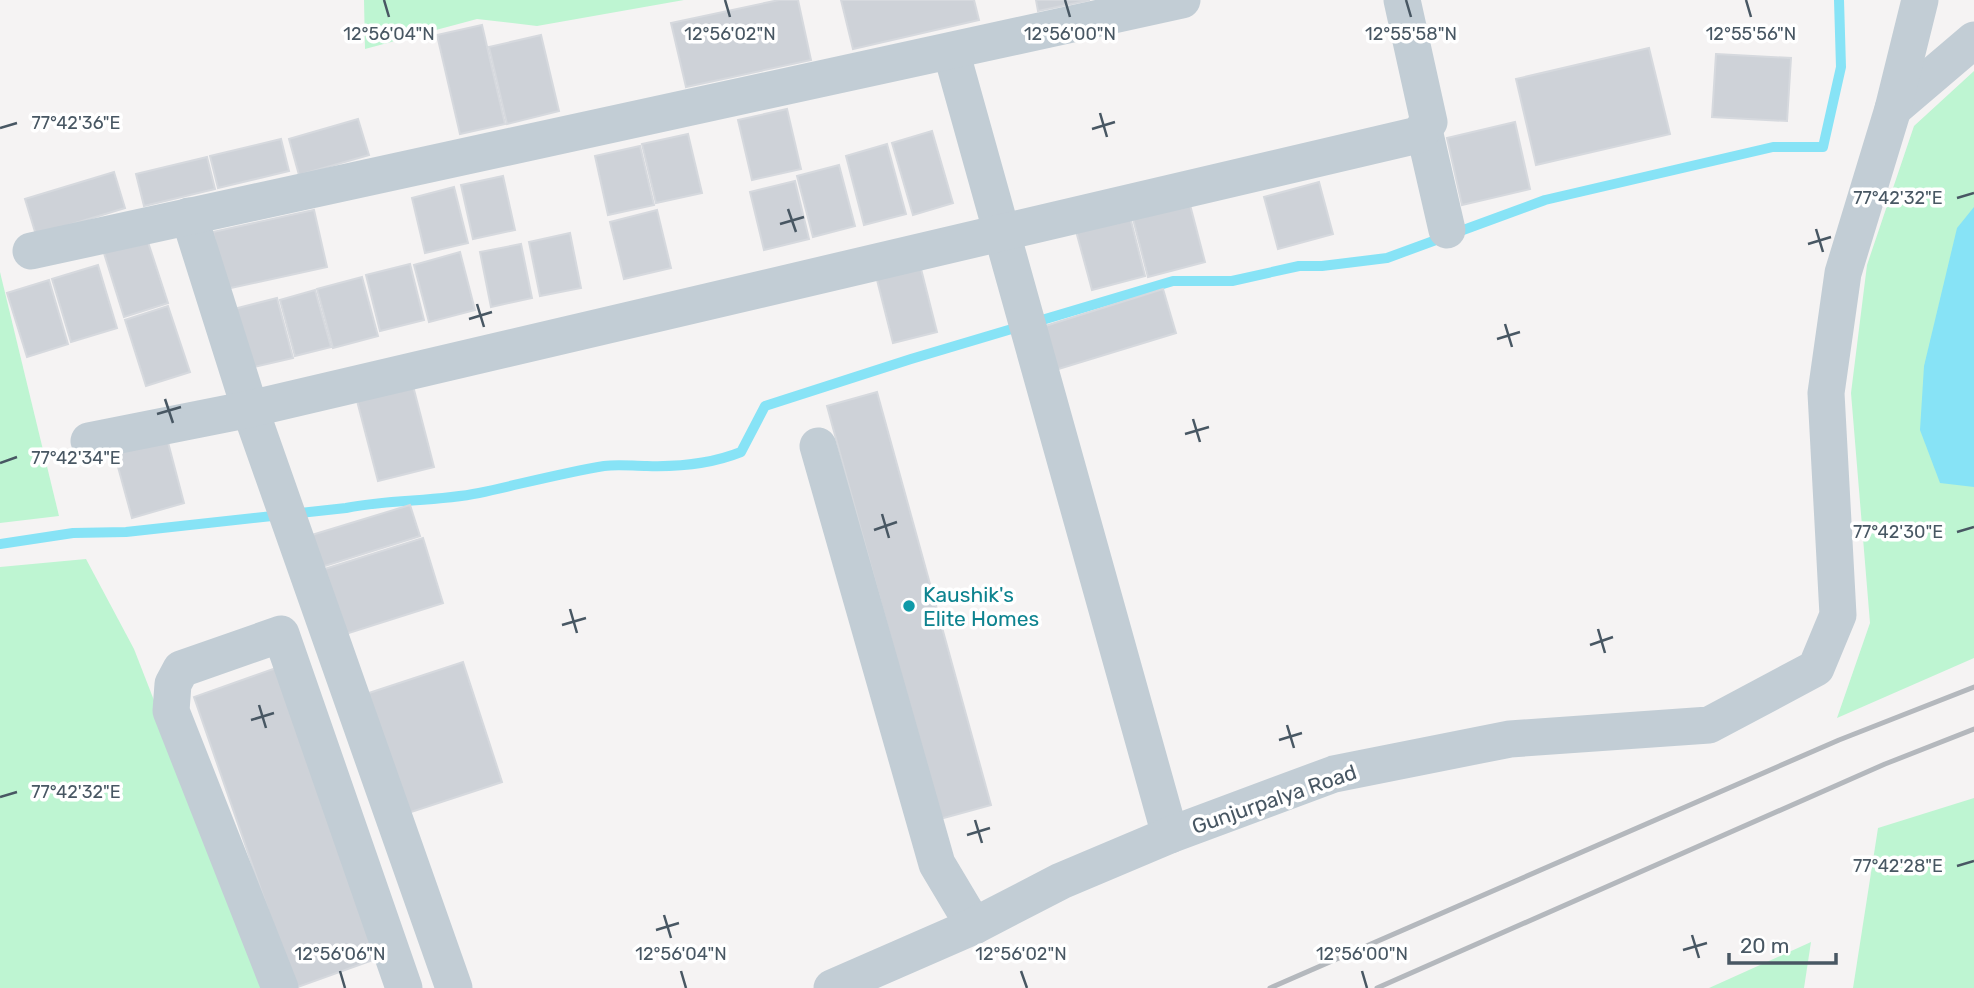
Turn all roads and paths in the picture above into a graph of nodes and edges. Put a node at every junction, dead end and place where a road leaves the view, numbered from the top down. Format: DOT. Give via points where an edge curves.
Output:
graph roads {
  1 [pos="1182,0"];
  2 [pos="1402,0"];
  3 [pos="1920,0"];
  4 [pos="1974,40"];
  5 [pos="951,51"];
  6 [pos="1893,109"];
  7 [pos="1424,130"];
  8 [pos="189,216"];
  9 [pos="1447,230"];
  10 [pos="1001,231"];
  11 [pos="31,251"];
  12 [pos="250,409"];
  13 [pos="89,441"];
  14 [pos="818,446"];
  15 [pos="1170,835"];
  16 [pos="974,926"];
  17 [pos="281,988"];
  18 [pos="404,988"];
  19 [pos="454,988"];
  20 [pos="832,988"];
  1 -- 5 [label="street"];
  2 -- 7 [label="street" via="1429,122"];
  3 -- 6 [label="street"];
  4 -- 6 [label="street"];
  5 -- 8 [label="street"];
  5 -- 10 [label="street"];
  6 -- 15 [label="street, Gunjurpalya Road" via="1843,273 1826,393 1838,615 1816,668 1709,725 1510,739 1334,774"];
  7 -- 9 [label="street"];
  7 -- 10 [label="street"];
  8 -- 11 [label="street"];
  8 -- 12 [label="street"];
  10 -- 12 [label="street"];
  10 -- 15 [label="street"];
  12 -- 13 [label="street"];
  12 -- 19 [label="street"];
  14 -- 16 [label="street" via="937,864"];
  15 -- 16 [label="street, Gunjurpalya Road" via="1061,881"];
  16 -- 20 [label="street, Gunjurpalya Road"];
  17 -- 18 [label="street" via="171,711 173,684 181,669 281,634"];
}
